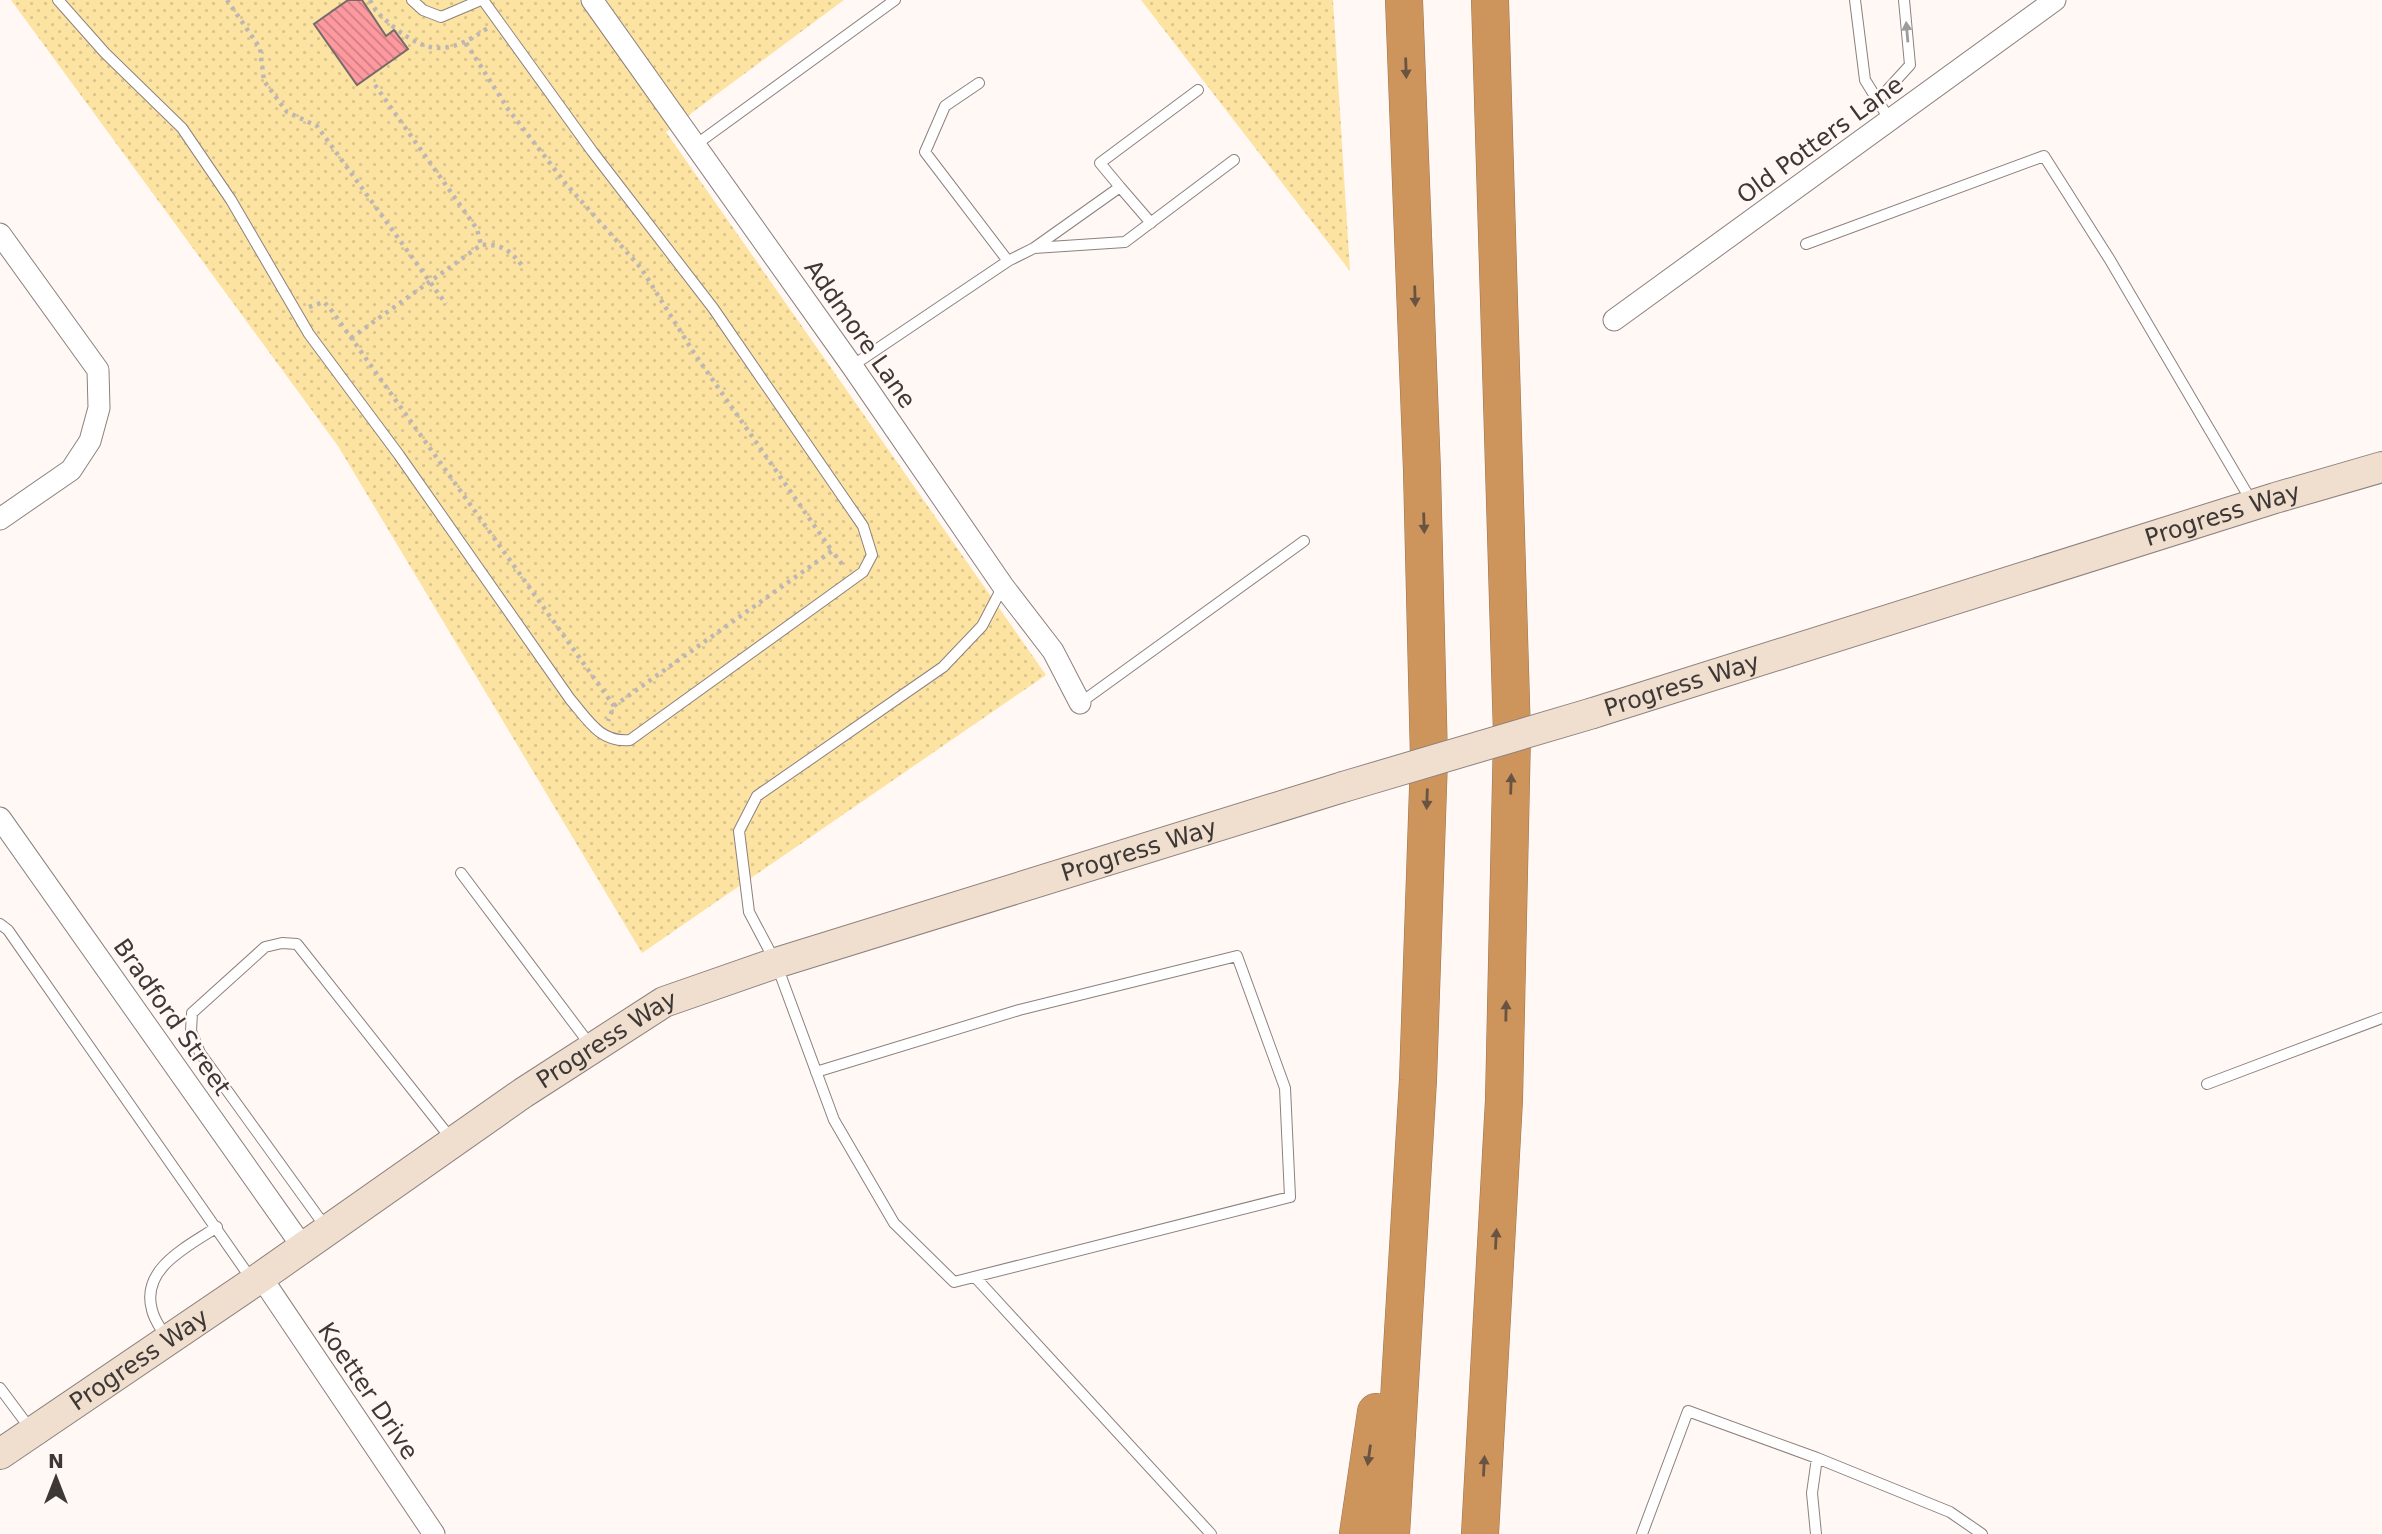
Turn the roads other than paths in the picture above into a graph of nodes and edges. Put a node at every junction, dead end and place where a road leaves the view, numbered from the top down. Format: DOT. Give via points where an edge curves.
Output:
graph roads {
  1 [pos="58,0"];
  2 [pos="412,0"];
  3 [pos="482,0"];
  4 [pos="592,0"];
  5 [pos="895,0"];
  6 [pos="1404,0"];
  7 [pos="1490,0"];
  8 [pos="1855,0"];
  9 [pos="1904,0"];
  10 [pos="2055,0"];
  11 [pos="979,83"];
  12 [pos="1198,90"];
  13 [pos="1878,100"];
  14 [pos="1891,121"];
  15 [pos="694,146"];
  16 [pos="1234,160"];
  17 [pos="1120,187"];
  18 [pos="1151,223"];
  19 [pos="0,234"];
  20 [pos="1806,244"];
  21 [pos="1034,248"];
  22 [pos="1008,261"];
  23 [pos="1614,320"];
  24 [pos="852,366"];
  25 [pos="2382,467"];
  26 [pos="2253,505"];
  27 [pos="0,519"];
  28 [pos="1304,541"];
  29 [pos="1003,586"];
  30 [pos="1080,703"];
  31 [pos="0,818"];
  32 [pos="461,873"];
  33 [pos="0,924"];
  34 [pos="776,963"];
  35 [pos="2382,1018"];
  36 [pos="593,1048"];
  37 [pos="816,1072"];
  38 [pos="2207,1084"];
  39 [pos="453,1141"];
  40 [pos="1412,1169"];
  41 [pos="217,1227"];
  42 [pos="327,1228"];
  43 [pos="302,1246"];
  44 [pos="975,1277"];
  45 [pos="257,1280"];
  46 [pos="167,1340"];
  47 [pos="0,1388"];
  48 [pos="32,1432"];
  49 [pos="0,1454"];
  50 [pos="1817,1458"];
  51 [pos="433,1534"];
  52 [pos="1211,1534"];
  53 [pos="1358,1534"];
  54 [pos="1391,1534"];
  55 [pos="1480,1534"];
  56 [pos="1642,1534"];
  57 [pos="1816,1534"];
  58 [pos="1982,1534"];
  1 -- 3 [label="lane" via="104,53 182,128 231,200 309,334 570,699 604,736 630,740 863,572 872,555 863,526 713,308"];
  2 -- 3 [label="lane" via="441,17"];
  4 -- 15 [label="street, Addmore Lane"];
  5 -- 15 [label="lane"];
  6 -- 40 [label="highway, one-way" via="1429,698"];
  55 -- 7 [label="highway, one-way" via="1504,1100 1513,735"];
  8 -- 13 [label="lane" via="1865,80"];
  13 -- 9 [label="lane, one-way" via="1910,65"];
  10 -- 14 [label="street, Old Potters Lane"];
  11 -- 22 [label="lane" via="945,106 925,152"];
  12 -- 17 [label="lane" via="1100,163"];
  13 -- 14 [label="lane"];
  14 -- 23 [label="street, Old Potters Lane"];
  15 -- 24 [label="street, Addmore Lane"];
  16 -- 18 [label="lane"];
  17 -- 18 [label="lane"];
  17 -- 21 [label="lane"];
  18 -- 21 [label="lane" via="1125,243"];
  19 -- 27 [label="street" via="98,370 99,408 90,441 71,470"];
  20 -- 26 [label="lane" via="2045,156"];
  21 -- 22 [label="lane"];
  22 -- 24 [label="lane"];
  24 -- 29 [label="street, Addmore Lane"];
  25 -- 26 [label="street, Progress Way"];
  26 -- 34 [label="street, Progress Way, bridge"];
  28 -- 30 [label="lane"];
  29 -- 30 [label="street, Addmore Lane" via="1053,651"];
  29 -- 34 [label="lane" via="982,626 943,667 757,796 739,831 749,912"];
  31 -- 43 [label="street, Bradford Street"];
  32 -- 36 [label="lane"];
  33 -- 41 [label="lane"];
  34 -- 36 [label="street, Progress Way" via="664,1002"];
  34 -- 37 [label="lane"];
  35 -- 38 [label="lane"];
  36 -- 39 [label="street, Progress Way"];
  37 -- 44 [label="lane" via="834,1121 894,1223 954,1282"];
  37 -- 44 [label="lane" via="1019,1010 1237,956 1285,1088 1290,1197"];
  39 -- 42 [label="street, Progress Way"];
  39 -- 42 [label="lane" via="297,944 265,947 192,1013 191,1031 200,1053"];
  40 -- 53 [label="highway, one-way"];
  40 -- 54 [label="highway"];
  41 -- 45 [label="lane"];
  41 -- 46 [label="lane" via="165,1262 155,1276 150,1292 152,1311"];
  42 -- 43 [label="street, Progress Way"];
  43 -- 45 [label="street, Progress Way"];
  44 -- 52 [label="lane"];
  45 -- 46 [label="street, Progress Way"];
  45 -- 51 [label="street, Koetter Drive"];
  46 -- 48 [label="street, Progress Way"];
  47 -- 48 [label="lane"];
  48 -- 49 [label="street, Progress Way"];
  50 -- 56 [label="lane" via="1688,1411"];
  50 -- 57 [label="lane" via="1812,1493"];
  50 -- 58 [label="lane" via="1950,1512"];
}
